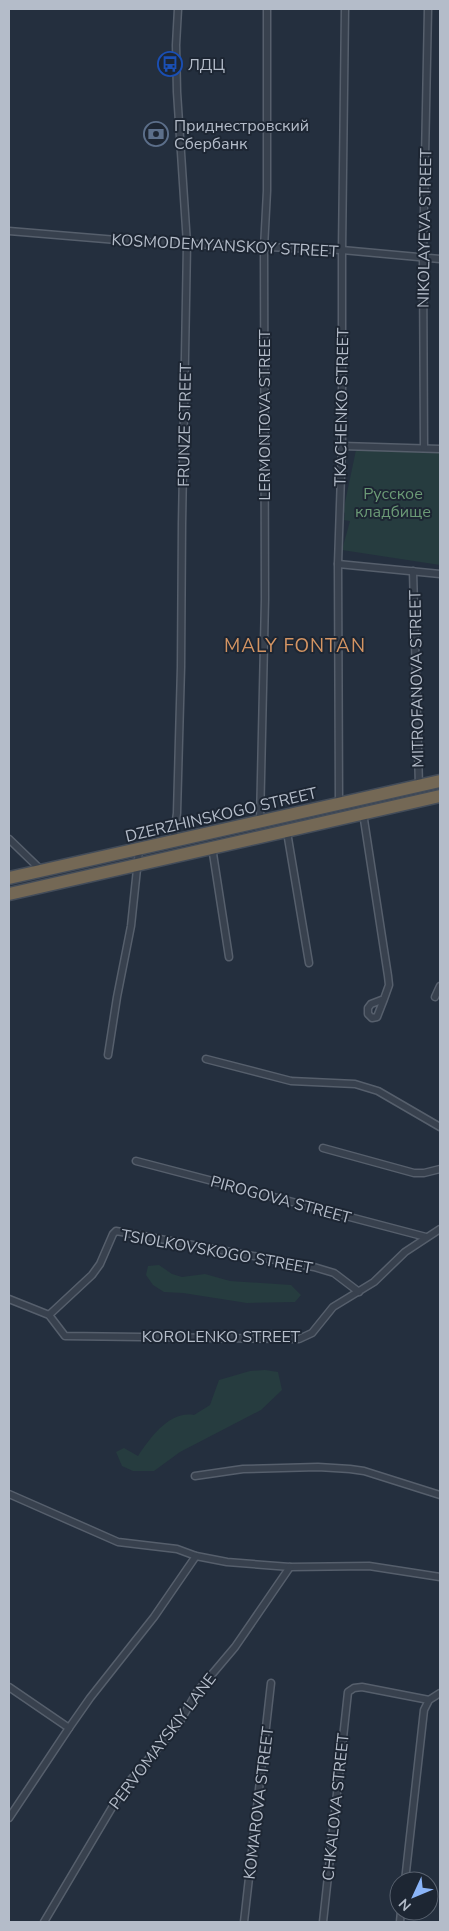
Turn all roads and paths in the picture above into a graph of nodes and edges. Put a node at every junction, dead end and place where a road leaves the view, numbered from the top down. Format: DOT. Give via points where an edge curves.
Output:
graph roads {
  1 [pos="178,9"];
  2 [pos="266,9"];
  3 [pos="345,9"];
  4 [pos="428,9"];
  5 [pos="9,231"];
  6 [pos="187,244"];
  7 [pos="264,248"];
  8 [pos="342,250"];
  9 [pos="423,258"];
  10 [pos="440,259"];
  11 [pos="342,446"];
  12 [pos="424,448"];
  13 [pos="440,449"];
  14 [pos="338,564"];
  15 [pos="413,571"];
  16 [pos="440,574"];
  17 [pos="440,781"];
  18 [pos="419,786"];
  19 [pos="440,796"];
  20 [pos="339,805"];
  21 [pos="362,812"];
  22 [pos="260,822"];
  23 [pos="287,832"];
  24 [pos="9,839"];
  25 [pos="173,842"];
  26 [pos="212,847"];
  27 [pos="139,850"];
  28 [pos="137,865"];
  29 [pos="41,870"];
  30 [pos="9,878"];
  31 [pos="9,894"];
  32 [pos="229,957"];
  33 [pos="309,963"];
  34 [pos="440,986"];
  35 [pos="435,997"];
  36 [pos="384,999"];
  37 [pos="108,1055"];
  38 [pos="206,1059"];
  39 [pos="440,1127"];
  40 [pos="323,1148"];
  41 [pos="136,1161"];
  42 [pos="440,1169"];
  43 [pos="440,1229"];
  44 [pos="426,1237"];
  45 [pos="359,1292"];
  46 [pos="9,1299"];
  47 [pos="49,1315"];
  48 [pos="195,1476"];
  49 [pos="9,1494"];
  50 [pos="440,1495"];
  51 [pos="196,1556"];
  52 [pos="290,1567"];
  53 [pos="440,1577"];
  54 [pos="271,1683"];
  55 [pos="9,1687"];
  56 [pos="440,1694"];
  57 [pos="428,1700"];
  58 [pos="69,1728"];
  59 [pos="9,1818"];
  60 [pos="406,1871"];
  61 [pos="44,1922"];
  62 [pos="244,1922"];
  63 [pos="323,1922"];
  1 -- 6 [label="street, FRUNZE STREET" via="177,92"];
  2 -- 7 [label="street, LERMONTOVA STREET" via="267,191"];
  3 -- 8 [label="street, TKACHENKO STREET"];
  4 -- 9 [label="street, NIKOLAYEVA STREET"];
  5 -- 6 [label="street, KOSMODEMYANSKOY STREET"];
  6 -- 7 [label="street, KOSMODEMYANSKOY STREET"];
  6 -- 25 [label="street, FRUNZE STREET" via="181,667"];
  7 -- 8 [label="street, KOSMODEMYANSKOY STREET"];
  7 -- 22 [label="street, LERMONTOVA STREET" via="265,599"];
  8 -- 9 [label="street, KOSMODEMYANSKOY STREET"];
  8 -- 11 [label="street, TKACHENKO STREET"];
  9 -- 10 [label="street, KOSMODEMYANSKOY STREET"];
  9 -- 12 [label="street, NIKOLAYEVA STREET"];
  11 -- 12 [label="street"];
  11 -- 14 [label="street, TKACHENKO STREET"];
  12 -- 13 [label="street"];
  14 -- 15 [label="street"];
  14 -- 20 [label="street, TKACHENKO STREET"];
  15 -- 16 [label="street"];
  15 -- 18 [label="street, MITROFANOVA STREET"];
  17 -- 18 [label="highway, DZERZHINSKOGO STREET"];
  18 -- 20 [label="highway, DZERZHINSKOGO STREET"];
  19 -- 21 [label="highway, DZERZHINSKOGO STREET"];
  20 -- 22 [label="highway, DZERZHINSKOGO STREET"];
  21 -- 23 [label="highway, DZERZHINSKOGO STREET"];
  21 -- 36 [label="street" via="389,985"];
  22 -- 25 [label="highway, DZERZHINSKOGO STREET"];
  23 -- 26 [label="highway, DZERZHINSKOGO STREET"];
  23 -- 33 [label="street"];
  24 -- 29 [label="street"];
  25 -- 27 [label="highway, DZERZHINSKOGO STREET"];
  26 -- 28 [label="highway, DZERZHINSKOGO STREET"];
  26 -- 32 [label="street"];
  27 -- 28 [label="street"];
  27 -- 29 [label="highway, DZERZHINSKOGO STREET"];
  28 -- 31 [label="highway, DZERZHINSKOGO STREET"];
  28 -- 37 [label="street, DZERZHINSKOGO STREET" via="131,926"];
  29 -- 30 [label="highway, DZERZHINSKOGO STREET"];
  34 -- 35 [label="street"];
  38 -- 39 [label="street" via="291,1081 355,1084 378,1091"];
  40 -- 42 [label="street" via="414,1173"];
  41 -- 44 [label="street, PIROGOVA STREET"];
  43 -- 44 [label="street, KOROLENKO STREET"];
  44 -- 45 [label="street, KOROLENKO STREET"];
  45 -- 47 [label="street, KOROLENKO STREET" via="338,1304 312,1333 299,1338 65,1336"];
  45 -- 47 [label="street, TSIOLKOVSKOGO STREET" via="334,1273 314,1267 116,1231 92,1275"];
  46 -- 47 [label="street"];
  48 -- 50 [label="street" via="243,1469 318,1466 364,1471"];
  49 -- 51 [label="street" via="118,1542 177,1550"];
  51 -- 52 [label="street"];
  51 -- 58 [label="street" via="154,1618"];
  52 -- 53 [label="street" via="369,1566"];
  52 -- 61 [label="street, PERVOMAYSKIY LANE" via="235,1647 197,1692 179,1723 123,1789"];
  54 -- 62 [label="street, KOMAROVA STREET"];
  55 -- 58 [label="street"];
  56 -- 57 [label="street"];
  57 -- 60 [label="street" via="422,1724"];
  57 -- 63 [label="street, CHKALOVA STREET" via="362,1687 348,1692"];
  58 -- 59 [label="street"];
}
